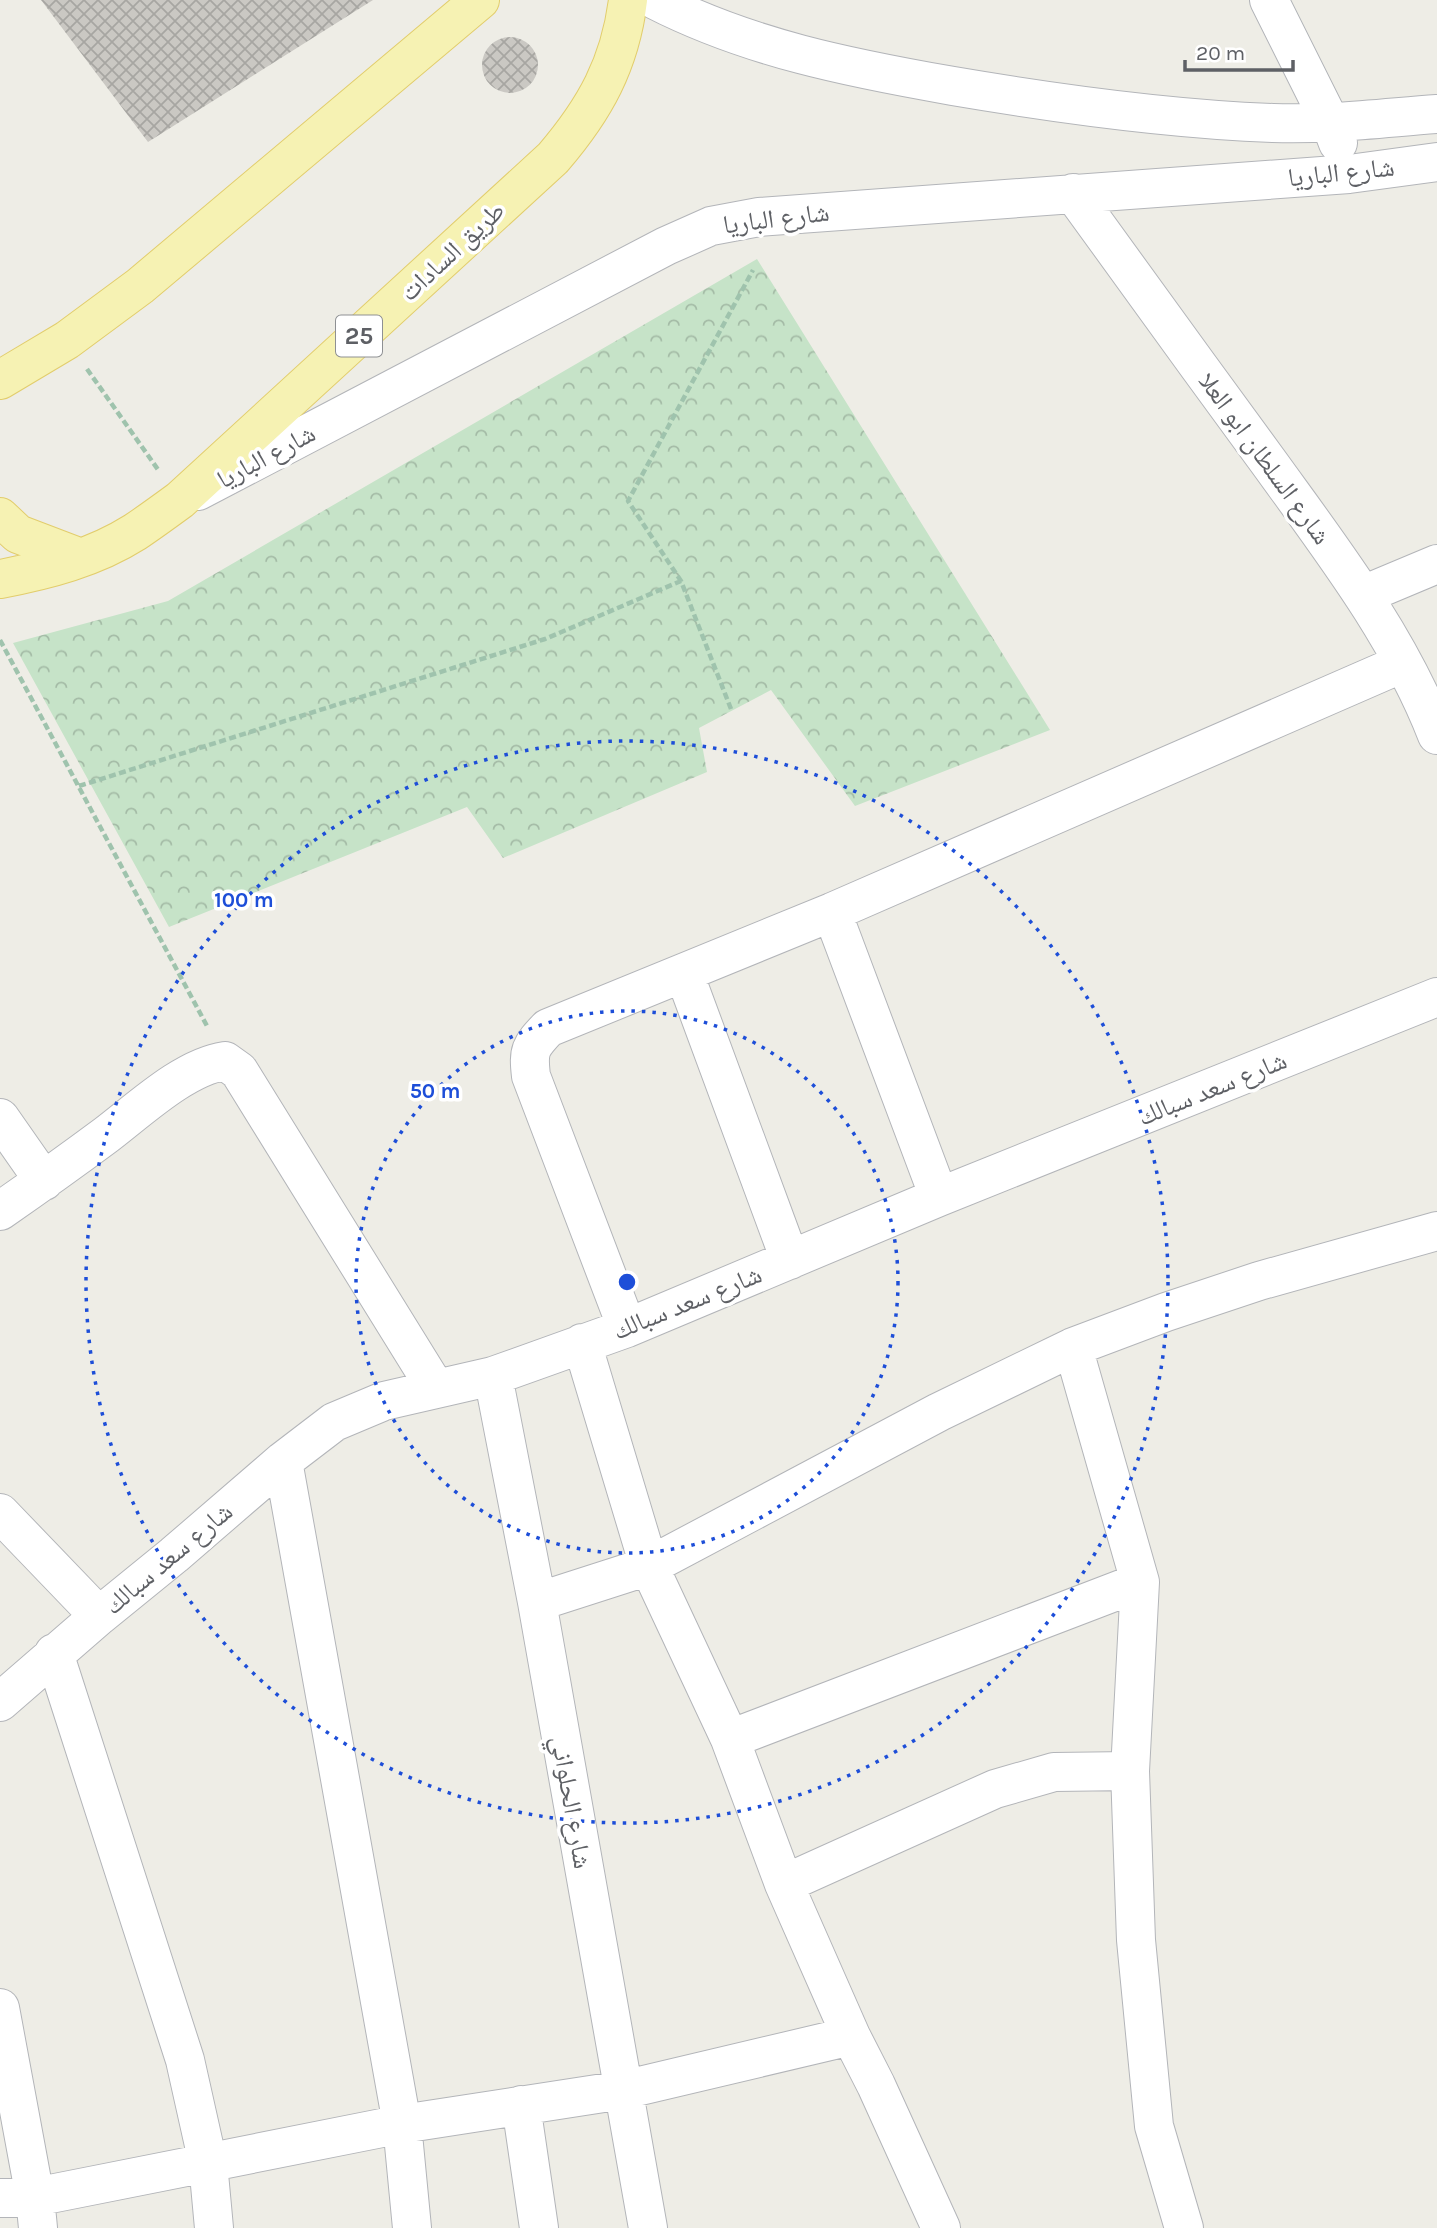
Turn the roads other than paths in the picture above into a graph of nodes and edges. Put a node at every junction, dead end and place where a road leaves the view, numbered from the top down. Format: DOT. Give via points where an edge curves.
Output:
graph roads {
  1 [pos="480,0"];
  2 [pos="628,0"];
  3 [pos="655,0"];
  4 [pos="1269,0"];
  5 [pos="1437,114"];
  6 [pos="1330,122"];
  7 [pos="1437,162"];
  8 [pos="1349,174"];
  9 [pos="1073,193"];
  10 [pos="2,384"];
  11 [pos="180,500"];
  12 [pos="0,517"];
  13 [pos="81,558"];
  14 [pos="1437,564"];
  15 [pos="0,579"];
  16 [pos="1363,595"];
  17 [pos="1403,663"];
  18 [pos="1437,735"];
  19 [pos="832,912"];
  20 [pos="684,973"];
  21 [pos="1437,997"];
  22 [pos="0,1118"];
  23 [pos="44,1181"];
  24 [pos="939,1197"];
  25 [pos="0,1211"];
  26 [pos="1437,1231"];
  27 [pos="790,1259"];
  28 [pos="627,1328"];
  29 [pos="582,1343"];
  30 [pos="1073,1347"];
  31 [pos="493,1376"];
  32 [pos="436,1390"];
  33 [pos="283,1461"];
  34 [pos="0,1513"];
  35 [pos="649,1566"];
  36 [pos="1140,1582"];
  37 [pos="537,1602"];
  38 [pos="99,1616"];
  39 [pos="54,1653"];
  40 [pos="0,1702"];
  41 [pos="730,1739"];
  42 [pos="1130,1771"];
  43 [pos="784,1884"];
  44 [pos="0,2008"];
  45 [pos="851,2036"];
  46 [pos="623,2090"];
  47 [pos="521,2105"];
  48 [pos="402,2124"];
  49 [pos="208,2163"];
  50 [pos="24,2208"];
  51 [pos="214,2228"];
  52 [pos="412,2228"];
  53 [pos="539,2228"];
  54 [pos="648,2228"];
  55 [pos="941,2228"];
  56 [pos="1184,2228"];
  1 -- 10 [label="main road" via="140,286"];
  2 -- 11 [label="main road, طريق السادات / 25" via="614,62 599,97 553,158"];
  3 -- 6 [label="street, شارع الباريا" via="745,39 873,72 1038,100 1169,115"];
  4 -- 6 [label="street"];
  5 -- 6 [label="street, شارع الباريا"];
  6 -- 8 [label="street"];
  7 -- 8 [label="street, شارع الباريا"];
  8 -- 9 [label="street, شارع الباريا"];
  9 -- 11 [label="street, شارع الباريا" via="759,217 711,226 676,240"];
  9 -- 16 [label="street, شارع السلطان ابو العلا"];
  11 -- 13 [label="main road, طريق السادات / 25" via="133,533"];
  12 -- 13 [label="main road" via="18,534"];
  13 -- 15 [label="main road, طريق السادات / 25"];
  14 -- 16 [label="street"];
  16 -- 17 [label="street, شارع السلطان ابو العلا"];
  17 -- 18 [label="street, شارع السلطان ابو العلا"];
  17 -- 19 [label="street"];
  19 -- 20 [label="street"];
  19 -- 24 [label="street"];
  20 -- 27 [label="street"];
  20 -- 28 [label="street" via="548,1028 528,1055 531,1076"];
  21 -- 24 [label="street, شارع سعد سبالك"];
  22 -- 23 [label="street"];
  23 -- 25 [label="street"];
  23 -- 32 [label="street" via="174,1084 210,1063 225,1061 239,1071"];
  24 -- 27 [label="street, شارع سعد سبالك"];
  26 -- 30 [label="street" via="1259,1281"];
  27 -- 28 [label="street, شارع سعد سبالك"];
  28 -- 29 [label="street, شارع سعد سبالك"];
  29 -- 31 [label="street, شارع سعد سبالك"];
  29 -- 35 [label="street"];
  30 -- 35 [label="street" via="939,1412"];
  30 -- 36 [label="street"];
  31 -- 32 [label="street, شارع سعد سبالك"];
  31 -- 37 [label="street, شارع الحلواني"];
  32 -- 33 [label="street, شارع سعد سبالك" via="384,1401 334,1422"];
  33 -- 38 [label="street, شارع سعد سبالك"];
  33 -- 48 [label="street"];
  34 -- 38 [label="street"];
  35 -- 37 [label="street"];
  35 -- 41 [label="street"];
  36 -- 41 [label="street"];
  36 -- 42 [label="street"];
  37 -- 46 [label="street, شارع الحلواني"];
  38 -- 39 [label="street, شارع سعد سبالك"];
  39 -- 40 [label="street, شارع سعد سبالك"];
  39 -- 49 [label="street" via="186,2060"];
  41 -- 43 [label="street"];
  42 -- 43 [label="street" via="1054,1772 995,1789"];
  42 -- 56 [label="street" via="1136,1940 1154,2126"];
  43 -- 45 [label="street"];
  44 -- 50 [label="street"];
  45 -- 46 [label="street"];
  45 -- 55 [label="street"];
  46 -- 47 [label="street"];
  46 -- 54 [label="street, شارع الحلواني"];
  47 -- 48 [label="street"];
  47 -- 53 [label="street"];
  48 -- 49 [label="street"];
  48 -- 52 [label="street"];
  49 -- 50 [label="street"];
  49 -- 51 [label="street"];
}
